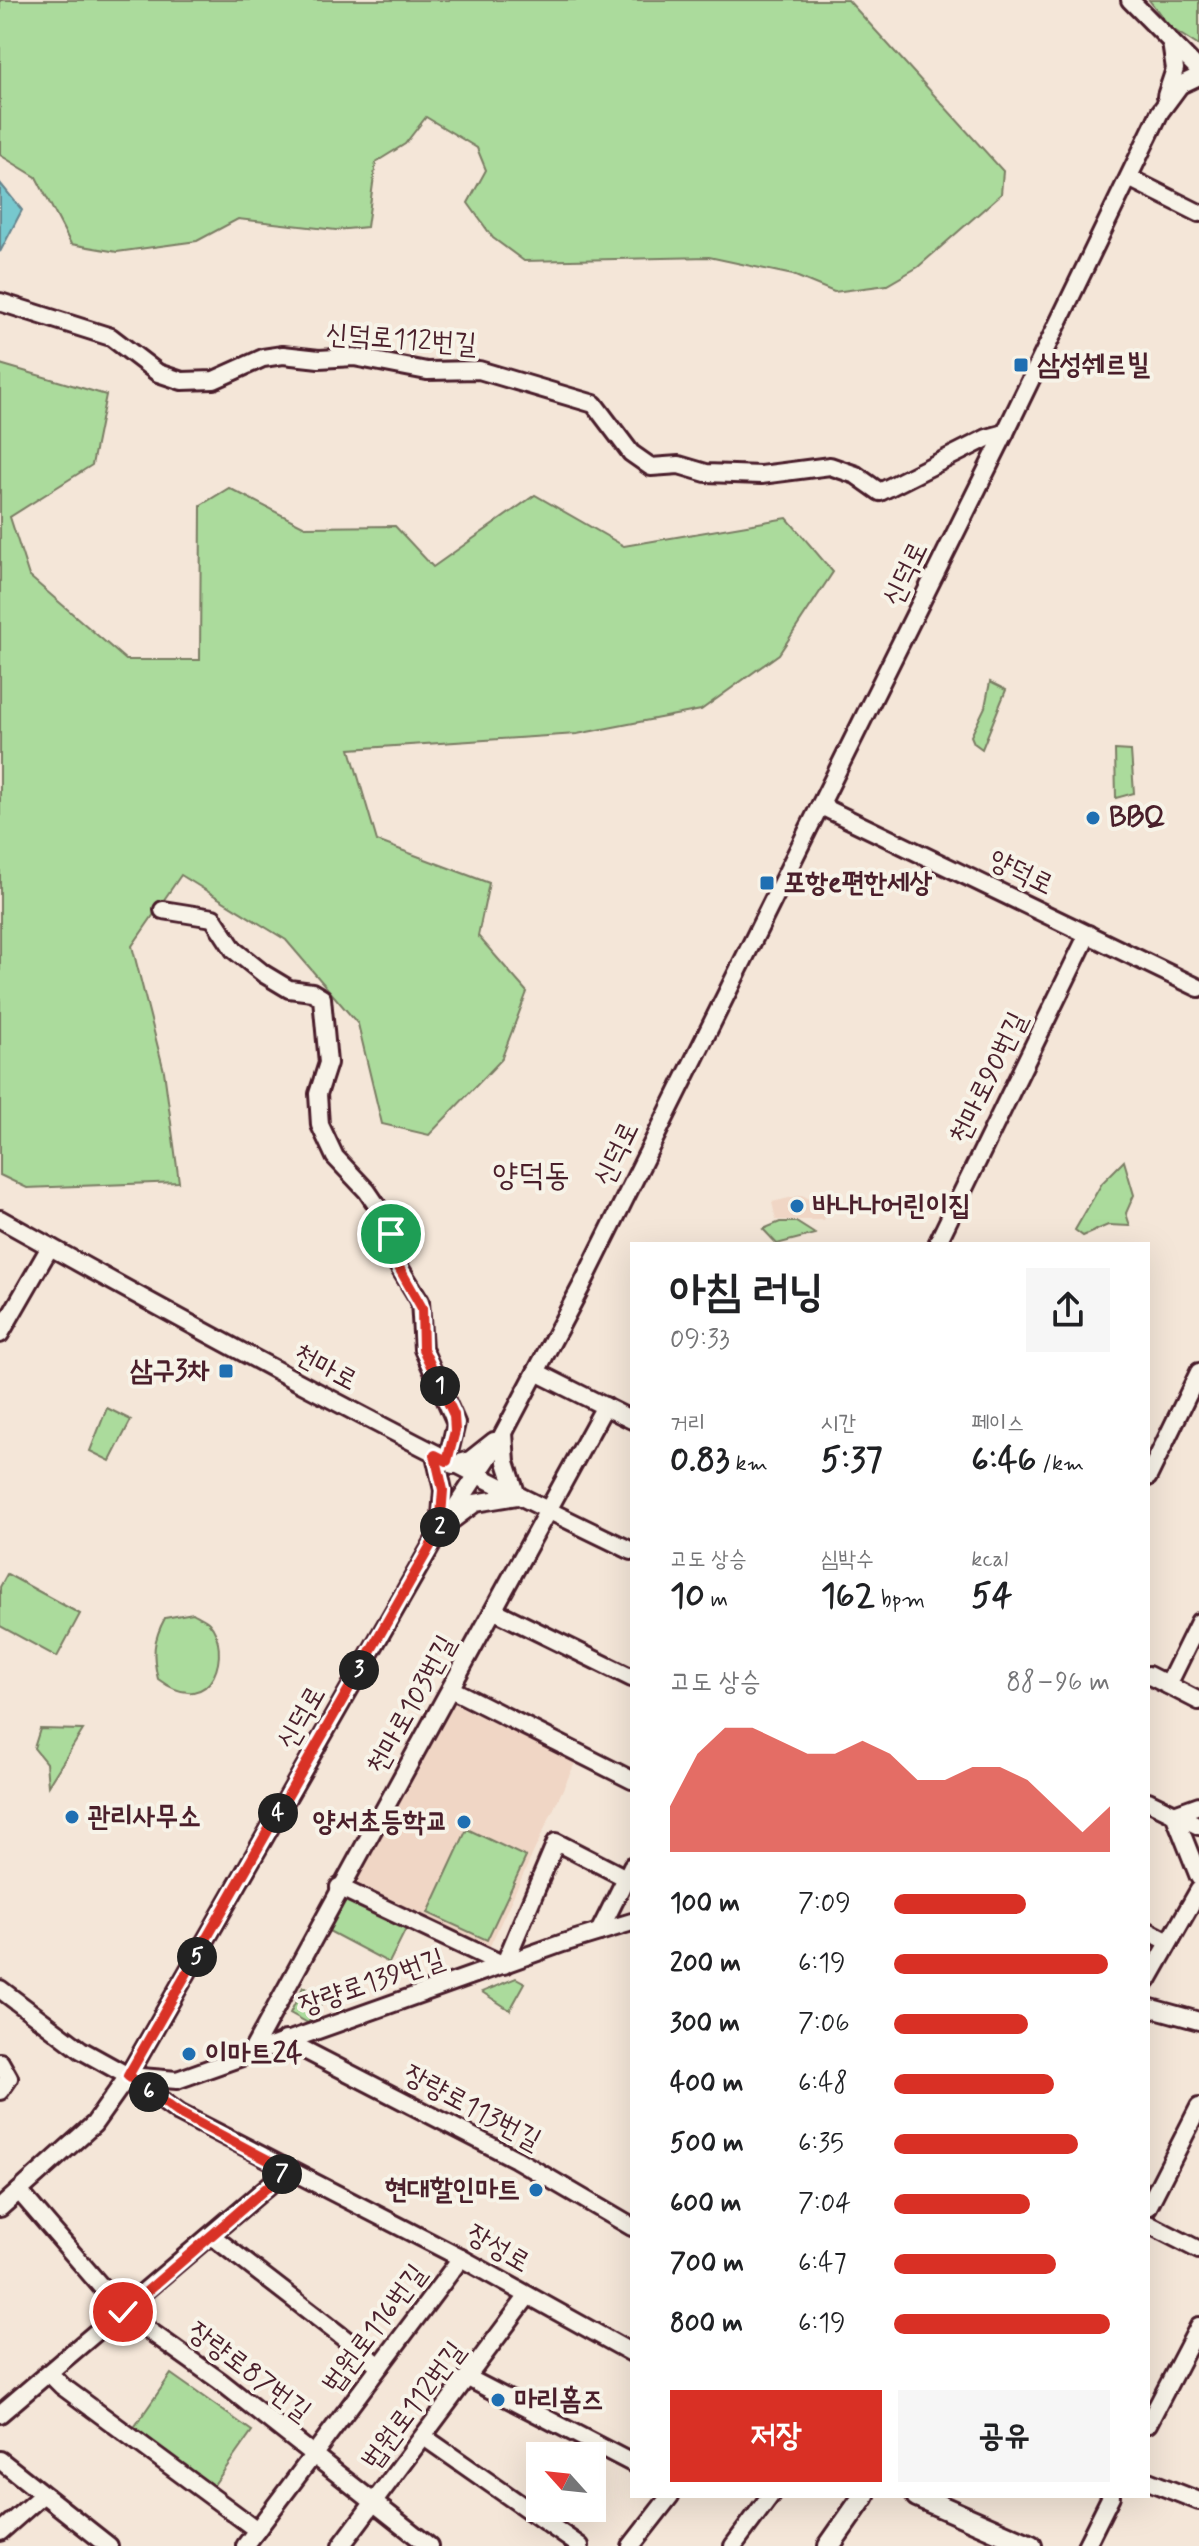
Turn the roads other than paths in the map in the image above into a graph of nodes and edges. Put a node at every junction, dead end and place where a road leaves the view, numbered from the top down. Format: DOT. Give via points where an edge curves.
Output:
graph roads {
  1 [pos="1130,0"];
  2 [pos="1170,40"];
  3 [pos="1199,70"];
  4 [pos="1199,76"];
  5 [pos="1160,112"];
  6 [pos="1129,178"];
  7 [pos="1198,212"];
  8 [pos="0,302"];
  9 [pos="1005,433"];
  10 [pos="821,806"];
  11 [pos="163,910"];
  12 [pos="1088,934"];
  13 [pos="1199,988"];
  14 [pos="0,1219"];
  15 [pos="938,1242"];
  16 [pos="50,1247"];
  17 [pos="0,1334"];
  18 [pos="536,1372"];
  19 [pos="1199,1372"];
  20 [pos="1192,1402"];
  21 [pos="605,1406"];
  22 [pos="630,1419"];
  23 [pos="504,1432"];
  24 [pos="445,1460"];
  25 [pos="1150,1474"];
  26 [pos="476,1477"];
  27 [pos="517,1496"];
  28 [pos="549,1511"];
  29 [pos="440,1529"];
  30 [pos="630,1550"];
  31 [pos="495,1611"];
  32 [pos="1199,1622"];
  33 [pos="1150,1676"];
  34 [pos="630,1677"];
  35 [pos="1168,1685"];
  36 [pos="451,1689"];
  37 [pos="1199,1701"];
  38 [pos="630,1779"];
  39 [pos="1150,1802"];
  40 [pos="1199,1805"];
  41 [pos="1174,1814"];
  42 [pos="1199,1826"];
  43 [pos="629,1872"];
  44 [pos="1199,1877"];
  45 [pos="339,1887"];
  46 [pos="1199,1890"];
  47 [pos="630,1923"];
  48 [pos="599,1932"];
  49 [pos="1150,1932"];
  50 [pos="1169,1942"];
  51 [pos="504,1965"];
  52 [pos="1150,1976"];
  53 [pos="0,1989"];
  54 [pos="1150,2008"];
  55 [pos="1199,2021"];
  56 [pos="285,2040"];
  57 [pos="252,2051"];
  58 [pos="0,2062"];
  59 [pos="128,2076"];
  60 [pos="2,2089"];
  61 [pos="1199,2107"];
  62 [pos="287,2170"];
  63 [pos="19,2191"];
  64 [pos="1150,2203"];
  65 [pos="0,2208"];
  66 [pos="1150,2225"];
  67 [pos="630,2226"];
  68 [pos="212,2236"];
  69 [pos="1199,2250"];
  70 [pos="461,2258"];
  71 [pos="527,2297"];
  72 [pos="123,2312"];
  73 [pos="1199,2326"];
  74 [pos="630,2352"];
  75 [pos="380,2366"];
  76 [pos="49,2373"];
  77 [pos="468,2378"];
  78 [pos="0,2414"];
  79 [pos="1150,2420"];
  80 [pos="424,2437"];
  81 [pos="314,2454"];
  82 [pos="0,2460"];
  83 [pos="630,2462"];
  84 [pos="1150,2482"];
  85 [pos="41,2496"];
  86 [pos="668,2498"];
  87 [pos="769,2498"];
  88 [pos="863,2498"];
  89 [pos="922,2498"];
  90 [pos="1110,2498"];
  91 [pos="1199,2501"];
  92 [pos="373,2504"];
  93 [pos="257,2530"];
  94 [pos="0,2532"];
  95 [pos="107,2545"];
  96 [pos="245,2546"];
  97 [pos="341,2546"];
  98 [pos="429,2546"];
  99 [pos="580,2546"];
  100 [pos="631,2546"];
  101 [pos="733,2546"];
  102 [pos="829,2546"];
  103 [pos="1031,2546"];
  104 [pos="1086,2546"];
  1 -- 2 [label="street"];
  2 -- 3 [label="street"];
  2 -- 5 [label="street" via="1175,69"];
  4 -- 5 [label="street, 신덕로" via="1180,85"];
  5 -- 6 [label="street, 신덕로"];
  6 -- 7 [label="street"];
  6 -- 9 [label="street, 신덕로"];
  8 -- 9 [label="street, 신덕로112번길" via="111,337 158,373 182,381 214,380 283,355 354,357 427,371 479,370 594,404 631,453 658,468 679,465 714,474 761,475 830,466 856,475 880,492"];
  9 -- 10 [label="street, 신덕로"];
  10 -- 12 [label="street, 양덕로"];
  10 -- 18 [label="street, 신덕로"];
  11 -- 24 [label="street" via="213,918 234,950 264,974 289,989 322,998 328,1063 317,1104 320,1125 335,1157 386,1219 393,1257 420,1301 423,1349 456,1423"];
  12 -- 13 [label="street, 양덕로"];
  12 -- 15 [label="street, 천마로90번길"];
  14 -- 16 [label="street, 천마로"];
  16 -- 17 [label="street"];
  16 -- 24 [label="street, 천마로"];
  18 -- 21 [label="street"];
  18 -- 23 [label="street, 신덕로"];
  19 -- 20 [label="street"];
  20 -- 25 [label="street"];
  21 -- 22 [label="street"];
  21 -- 28 [label="street, 천마로103번길"];
  23 -- 24 [label="street" via="470,1460"];
  23 -- 26 [label="street, 신덕로"];
  23 -- 27 [label="street" via="506,1462"];
  24 -- 26 [label="street, 천마로"];
  24 -- 29 [label="street"];
  26 -- 27 [label="street, 천마로"];
  26 -- 29 [label="street, 신덕로"];
  27 -- 28 [label="street, 천마로"];
  27 -- 29 [label="street" via="475,1503"];
  28 -- 30 [label="street, 천마로"];
  28 -- 31 [label="street, 천마로103번길"];
  29 -- 59 [label="street, 신덕로"];
  31 -- 34 [label="street"];
  31 -- 36 [label="street, 천마로103번길"];
  32 -- 35 [label="street"];
  33 -- 35 [label="street"];
  35 -- 37 [label="street"];
  36 -- 38 [label="street"];
  36 -- 45 [label="street, 천마로103번길"];
  39 -- 41 [label="street"];
  40 -- 41 [label="street"];
  41 -- 42 [label="street"];
  41 -- 44 [label="street"];
  43 -- 48 [label="street"];
  43 -- 51 [label="street" via="556,1842"];
  45 -- 51 [label="street"];
  45 -- 57 [label="street, 천마로103번길"];
  46 -- 50 [label="street"];
  47 -- 48 [label="street, 장량로139번길"];
  48 -- 51 [label="street, 장량로139번길"];
  49 -- 50 [label="street"];
  50 -- 52 [label="street"];
  51 -- 56 [label="street, 장량로139번길"];
  53 -- 59 [label="street, 장성로" via="81,2050"];
  54 -- 55 [label="street"];
  56 -- 57 [label="street, 장량로139번길"];
  56 -- 67 [label="street, 장량로113번길" via="516,2159"];
  57 -- 59 [label="street, 장량로139번길" via="177,2080"];
  58 -- 60 [label="street" via="8,2071"];
  59 -- 62 [label="street, 장성로" via="179,2113"];
  59 -- 63 [label="street, 신덕로" via="94,2124"];
  61 -- 64 [label="street"];
  62 -- 68 [label="street"];
  62 -- 70 [label="street, 장성로"];
  63 -- 65 [label="street, 신덕로"];
  63 -- 72 [label="street, 장량로87번길"];
  66 -- 69 [label="street"];
  68 -- 72 [label="street"];
  68 -- 75 [label="street"];
  70 -- 71 [label="street, 장성로"];
  70 -- 75 [label="street, 법원로116번길"];
  71 -- 74 [label="street, 장성로"];
  71 -- 77 [label="street, 법원로112번길"];
  72 -- 76 [label="street"];
  72 -- 81 [label="street, 장량로87번길"];
  73 -- 79 [label="street"];
  75 -- 81 [label="street, 법원로116번길"];
  76 -- 78 [label="street"];
  76 -- 93 [label="street"];
  77 -- 80 [label="street, 법원로112번길"];
  77 -- 83 [label="street"];
  80 -- 92 [label="street, 법원로112번길"];
  80 -- 99 [label="street"];
  81 -- 92 [label="street, 장량로87번길"];
  81 -- 93 [label="street, 법원로116번길"];
  82 -- 85 [label="street"];
  84 -- 91 [label="street"];
  85 -- 94 [label="street"];
  85 -- 95 [label="street"];
  86 -- 100 [label="street"];
  87 -- 101 [label="street"];
  88 -- 102 [label="main road"];
  89 -- 103 [label="main road"];
  90 -- 104 [label="street"];
  92 -- 97 [label="street, 법원로112번길"];
  92 -- 98 [label="street, 장량로87번길"];
  93 -- 96 [label="street, 법원로116번길"];
}
